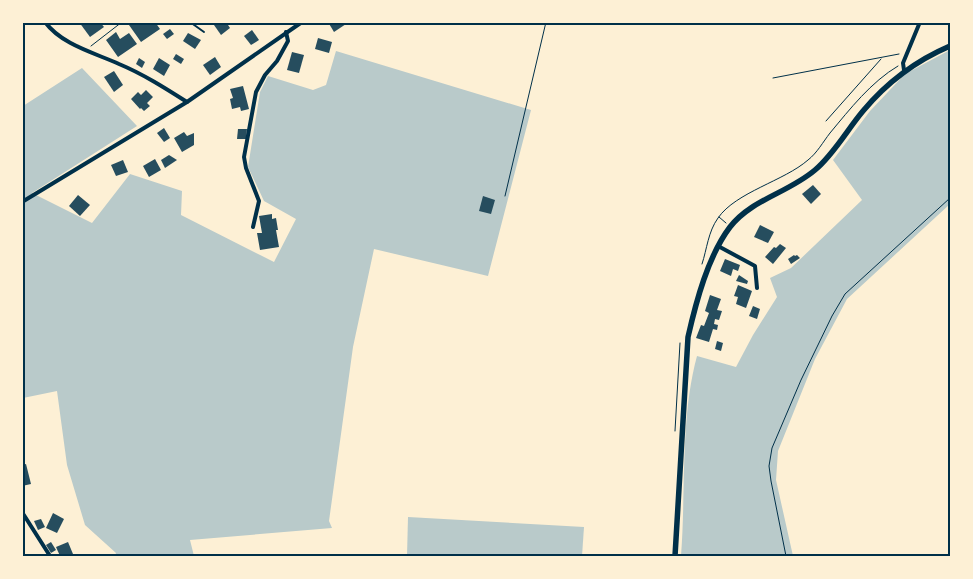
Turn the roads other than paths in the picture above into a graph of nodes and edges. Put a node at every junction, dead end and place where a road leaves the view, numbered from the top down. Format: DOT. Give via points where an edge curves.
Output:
graph roads {
  1 [pos="45,22"];
  2 [pos="190,22"];
  3 [pos="302,22"];
  4 [pos="920,22"];
  5 [pos="204,32"];
  6 [pos="286,32"];
  7 [pos="950,46"];
  8 [pos="904,70"];
  9 [pos="187,102"];
  10 [pos="22,202"];
  11 [pos="253,227"];
  12 [pos="718,246"];
  13 [pos="757,288"];
  14 [pos="22,512"];
  15 [pos="50,556"];
  16 [pos="675,556"];
  1 -- 9 [label="street" via="57,34 120,64"];
  2 -- 5 [label="lane"];
  3 -- 6 [label="street"];
  4 -- 8 [label="street" via="903,63"];
  6 -- 9 [label="street"];
  6 -- 11 [label="street" via="288,41 256,92 244,157 259,201"];
  7 -- 8 [label="main road"];
  8 -- 12 [label="main road" via="875,97 814,171 749,208 730,227"];
  9 -- 10 [label="street"];
  12 -- 13 [label="street" via="755,266"];
  12 -- 16 [label="main road" via="694,310 688,337"];
  14 -- 15 [label="street"];
}
